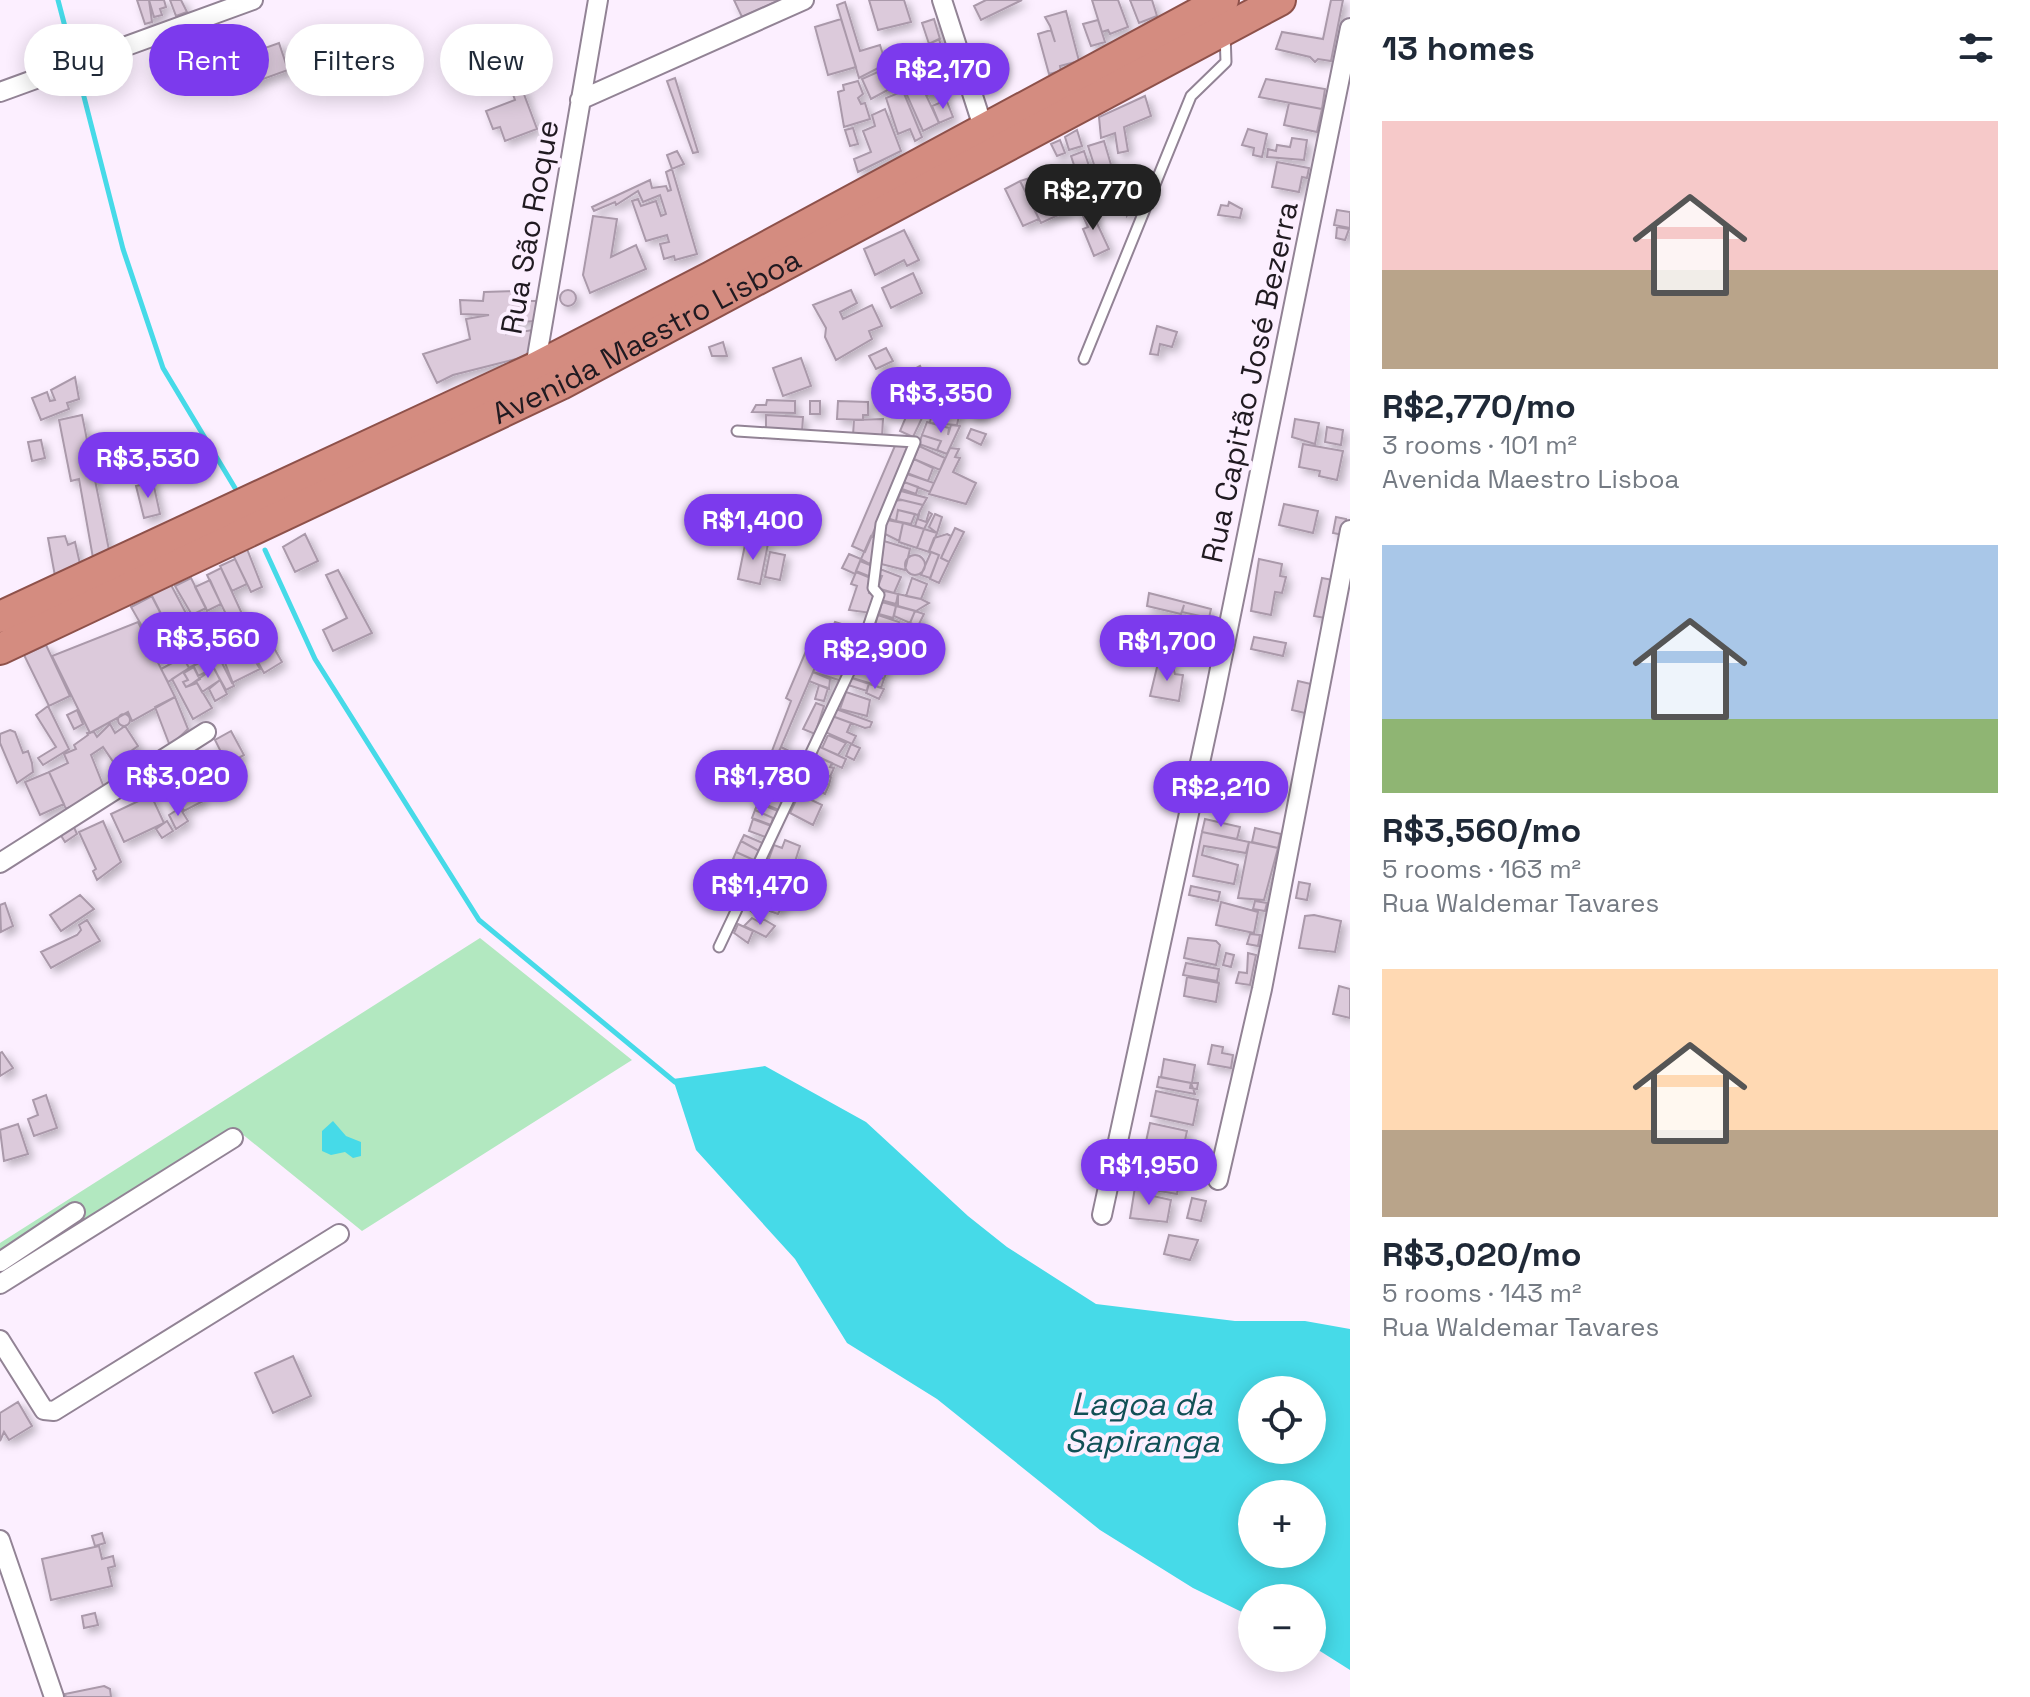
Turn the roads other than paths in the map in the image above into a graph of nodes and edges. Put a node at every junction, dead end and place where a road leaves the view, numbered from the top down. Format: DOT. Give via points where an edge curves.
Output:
graph roads {
  1 [pos="253,0"];
  2 [pos="598,0"];
  3 [pos="804,0"];
  4 [pos="942,0"];
  5 [pos="1223,0"];
  6 [pos="1280,0"];
  7 [pos="1350,28"];
  8 [pos="1225,30"];
  9 [pos="0,92"];
  10 [pos="580,100"];
  11 [pos="984,130"];
  12 [pos="1084,359"];
  13 [pos="535,368"];
  14 [pos="737,431"];
  15 [pos="1350,530"];
  16 [pos="0,617"];
  17 [pos="0,649"];
  18 [pos="206,732"];
  19 [pos="0,863"];
  20 [pos="719,947"];
  21 [pos="233,1138"];
  22 [pos="1218,1180"];
  23 [pos="75,1212"];
  24 [pos="1102,1215"];
  25 [pos="339,1234"];
  26 [pos="0,1262"];
  27 [pos="0,1284"];
  28 [pos="0,1340"];
  29 [pos="0,1540"];
  30 [pos="54,1697"];
  1 -- 9 [label="street"];
  2 -- 10 [label="street, Rua São Roque"];
  3 -- 10 [label="street"];
  4 -- 11 [label="street"];
  5 -- 11 [label="highway, Avenida Maestro Lisboa"];
  6 -- 8 [label="highway, Avenida Maestro Lisboa"];
  7 -- 24 [label="street, Rua Capitão José Bezerra"];
  8 -- 12 [label="lane" via="1226,62 1191,96"];
  8 -- 17 [label="highway, Avenida Maestro Lisboa" via="561,384"];
  10 -- 13 [label="street, Rua São Roque"];
  11 -- 13 [label="highway, Avenida Maestro Lisboa"];
  13 -- 16 [label="highway, Avenida Maestro Lisboa"];
  14 -- 20 [label="lane" via="915,443 881,524 873,588 879,595 853,668"];
  15 -- 22 [label="street" via="1262,989"];
  18 -- 19 [label="street"];
  21 -- 27 [label="street"];
  23 -- 26 [label="street"];
  25 -- 28 [label="street" via="54,1411 44,1410"];
  29 -- 30 [label="street"];
}
